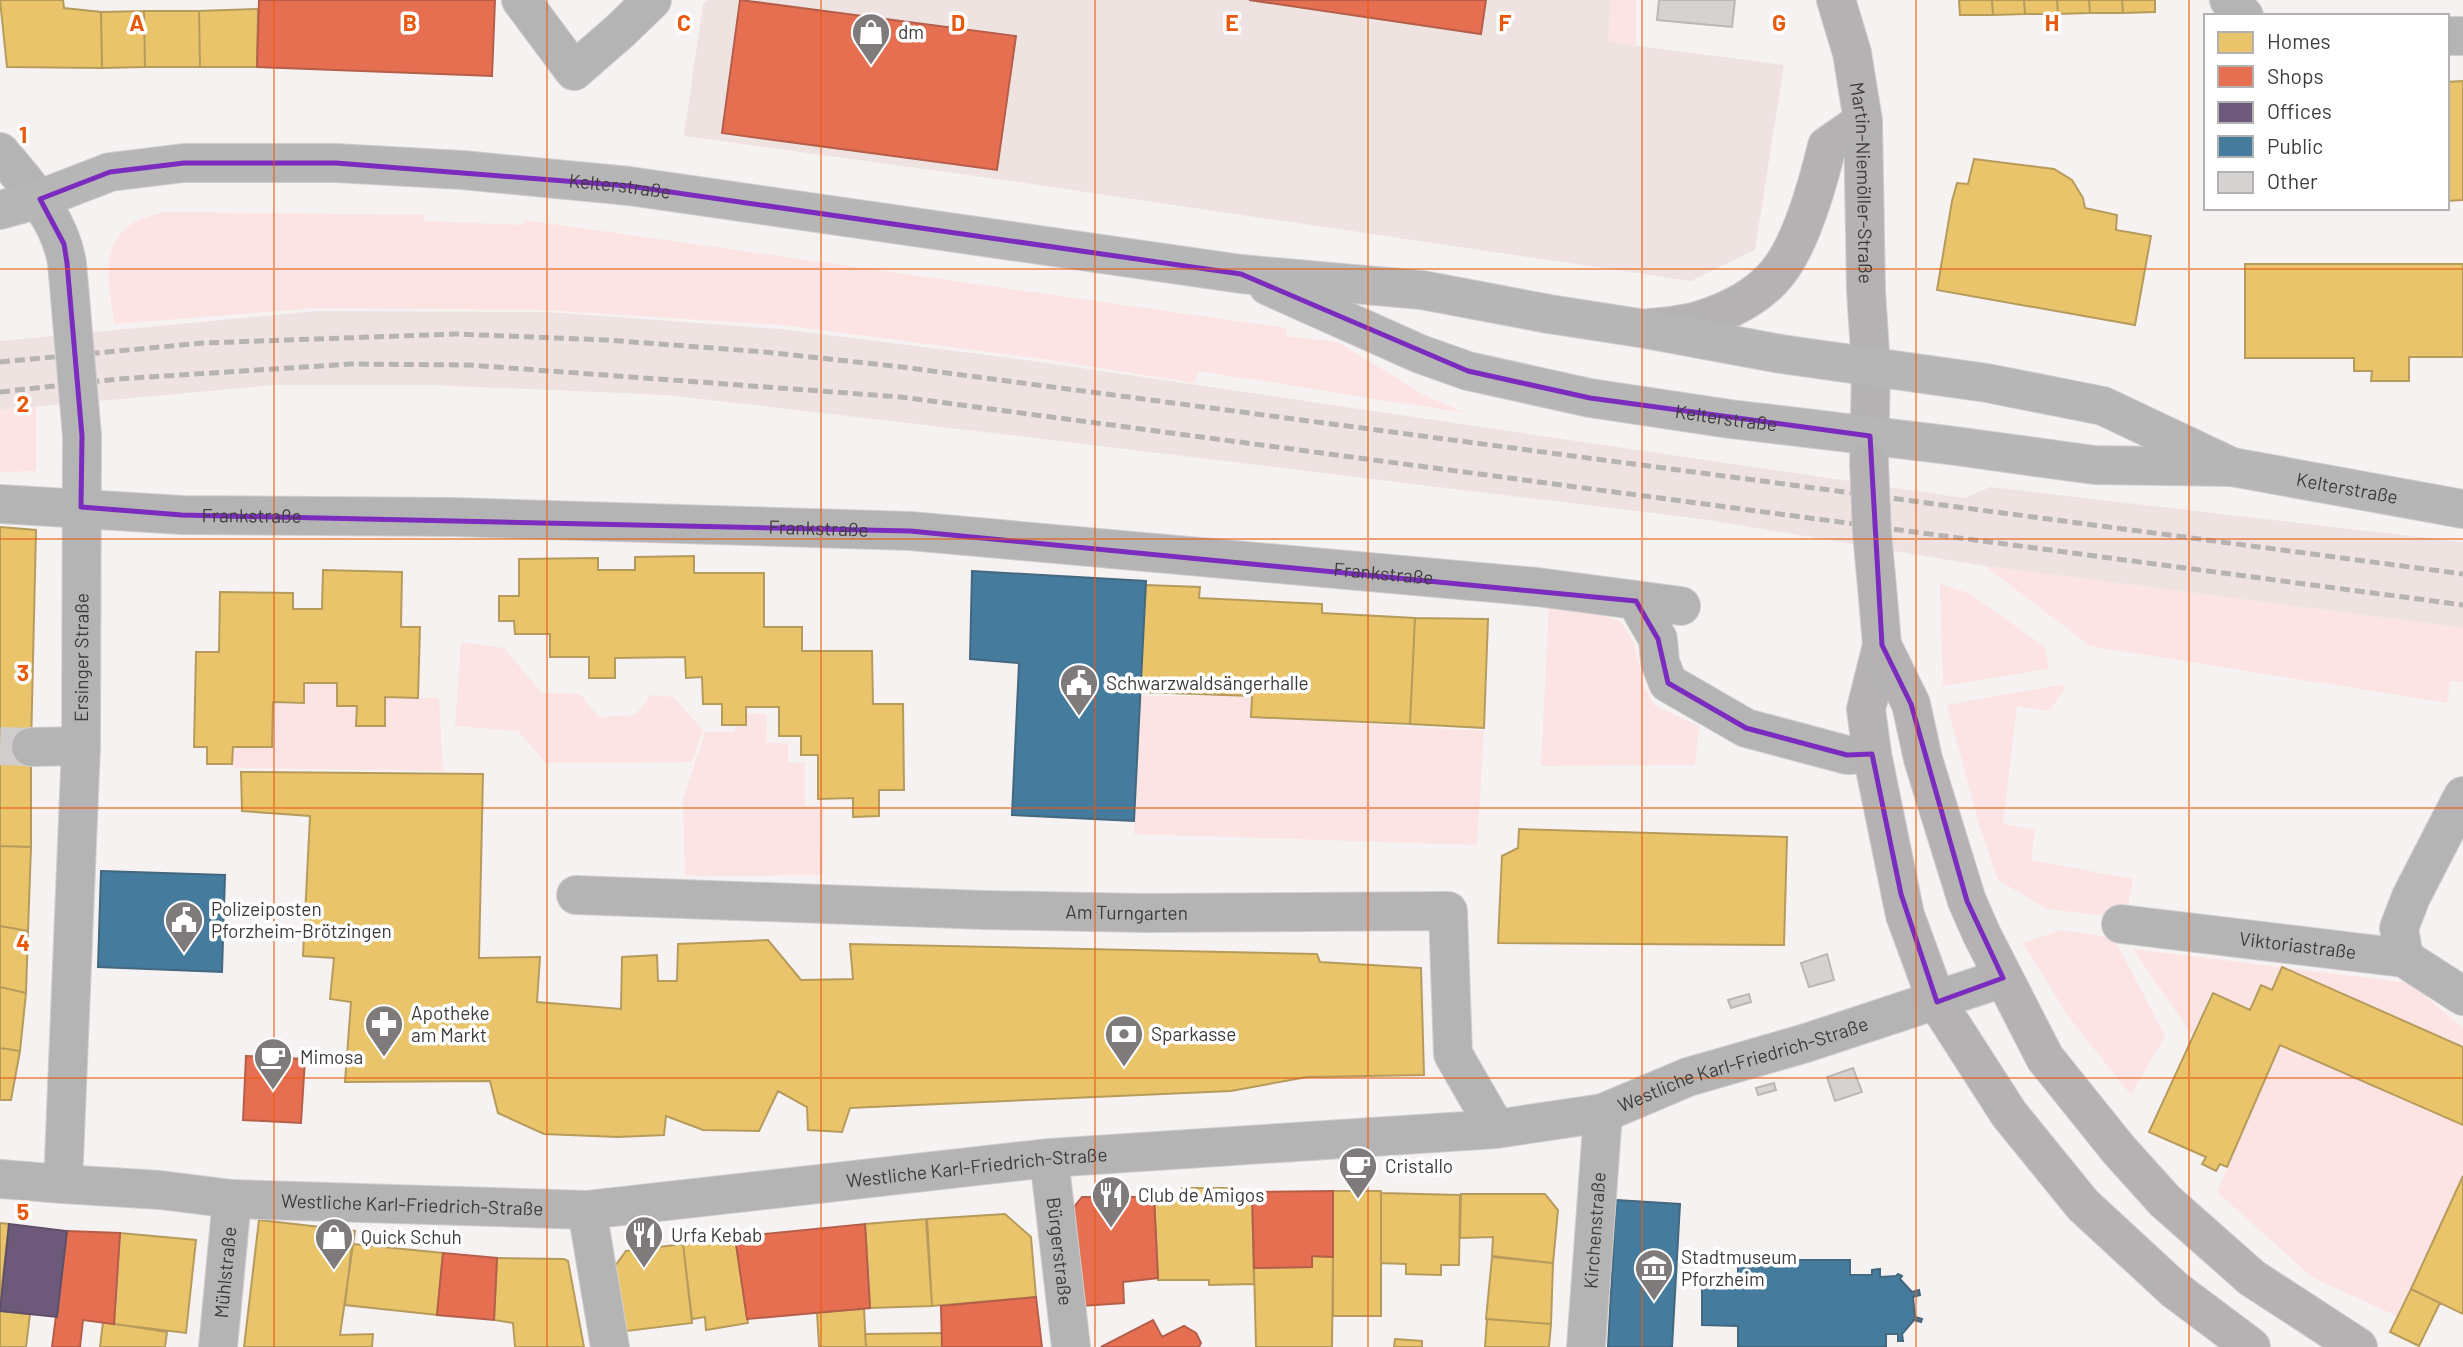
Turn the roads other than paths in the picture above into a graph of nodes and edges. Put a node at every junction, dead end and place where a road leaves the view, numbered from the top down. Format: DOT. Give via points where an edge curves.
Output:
graph roads {
  1 [pos="522,0"];
  2 [pos="652,0"];
  3 [pos="1836,0"];
  4 [pos="2228,0"];
  5 [pos="2242,14"];
  6 [pos="1863,121"];
  7 [pos="0,152"];
  8 [pos="40,199"];
  9 [pos="0,210"];
  10 [pos="1241,274"];
  11 [pos="1646,329"];
  12 [pos="1871,368"];
  13 [pos="1870,449"];
  14 [pos="2232,467"];
  15 [pos="0,504"];
  16 [pos="81,507"];
  17 [pos="2463,509"];
  18 [pos="1636,601"];
  19 [pos="1681,606"];
  20 [pos="1882,645"];
  21 [pos="81,746"];
  22 [pos="31,747"];
  23 [pos="1872,754"];
  24 [pos="2463,796"];
  25 [pos="576,895"];
  26 [pos="2121,924"];
  27 [pos="2404,958"];
  28 [pos="2003,978"];
  29 [pos="2463,996"];
  30 [pos="1937,1002"];
  31 [pos="1603,1113"];
  32 [pos="1496,1129"];
  33 [pos="1049,1158"];
  34 [pos="0,1179"];
  35 [pos="63,1184"];
  36 [pos="232,1199"];
  37 [pos="587,1210"];
  38 [pos="218,1347"];
  39 [pos="610,1347"];
  40 [pos="1071,1347"];
  41 [pos="1586,1347"];
  42 [pos="2251,1347"];
  43 [pos="2358,1347"];
  1 -- 2 [label="street" via="574,71"];
  3 -- 6 [label="main road, Martin-Niemöller-Straße" via="1852,53"];
  4 -- 5 [label="street"];
  6 -- 11 [label="main road" via="1828,146 1794,245 1773,278 1734,308 1702,320"];
  6 -- 12 [label="main road, Martin-Niemöller-Straße"];
  7 -- 8 [label="street, Ersinger Straße"];
  8 -- 9 [label="main road, Kelterstraße"];
  8 -- 10 [label="main road, Kelterstraße" via="110,173 184,163 336,163 449,170 629,186"];
  8 -- 16 [label="street, Ersinger Straße, bridge" via="64,244 67,263 82,436"];
  10 -- 11 [label="main road, Kelterstraße" via="1422,290"];
  10 -- 13 [label="main road, Kelterstraße" via="1468,372"];
  11 -- 12 [label="main road, Kelterstraße"];
  12 -- 13 [label="main road, Martin-Niemöller-Straße"];
  12 -- 14 [label="main road, Kelterstraße" via="1987,383 2103,407"];
  13 -- 14 [label="main road, Kelterstraße" via="2094,465"];
  13 -- 20 [label="main road, bridge"];
  14 -- 17 [label="main road, Kelterstraße"];
  15 -- 16 [label="street, Frankstraße"];
  16 -- 18 [label="street, Frankstraße" via="182,515 454,517 910,531 1537,587"];
  16 -- 21 [label="street, Ersinger Straße"];
  18 -- 19 [label="street, Frankstraße"];
  18 -- 23 [label="street" via="1658,639 1668,683 1746,728 1847,755"];
  20 -- 23 [label="main road" via="1866,709"];
  20 -- 28 [label="main road" via="1911,704 1967,901"];
  21 -- 22 [label="street"];
  21 -- 35 [label="street, Ersinger Straße"];
  23 -- 30 [label="main road" via="1905,915"];
  24 -- 27 [label="street" via="2399,928"];
  25 -- 32 [label="street, Am Turngarten" via="1143,913 1448,911 1453,1054"];
  26 -- 27 [label="street, Viktoriastraße"];
  27 -- 29 [label="street, Viktoriastraße"];
  28 -- 30 [label="street, Westliche Karl-Friedrich-Straße"];
  28 -- 43 [label="main road" via="2045,1058 2165,1201 2252,1278"];
  30 -- 31 [label="street, Westliche Karl-Friedrich-Straße" via="1688,1077"];
  30 -- 42 [label="main road" via="2009,1114 2082,1205 2175,1290"];
  31 -- 32 [label="street, Westliche Karl-Friedrich-Straße"];
  31 -- 41 [label="street, Kirchenstraße"];
  32 -- 33 [label="street, Westliche Karl-Friedrich-Straße"];
  33 -- 37 [label="street, Westliche Karl-Friedrich-Straße"];
  33 -- 40 [label="street, Bürgerstraße"];
  34 -- 35 [label="street, Westliche Karl-Friedrich-Straße"];
  35 -- 36 [label="street, Westliche Karl-Friedrich-Straße"];
  36 -- 37 [label="street, Westliche Karl-Friedrich-Straße"];
  36 -- 38 [label="street, Mühlstraße"];
  37 -- 39 [label="street"];
}
